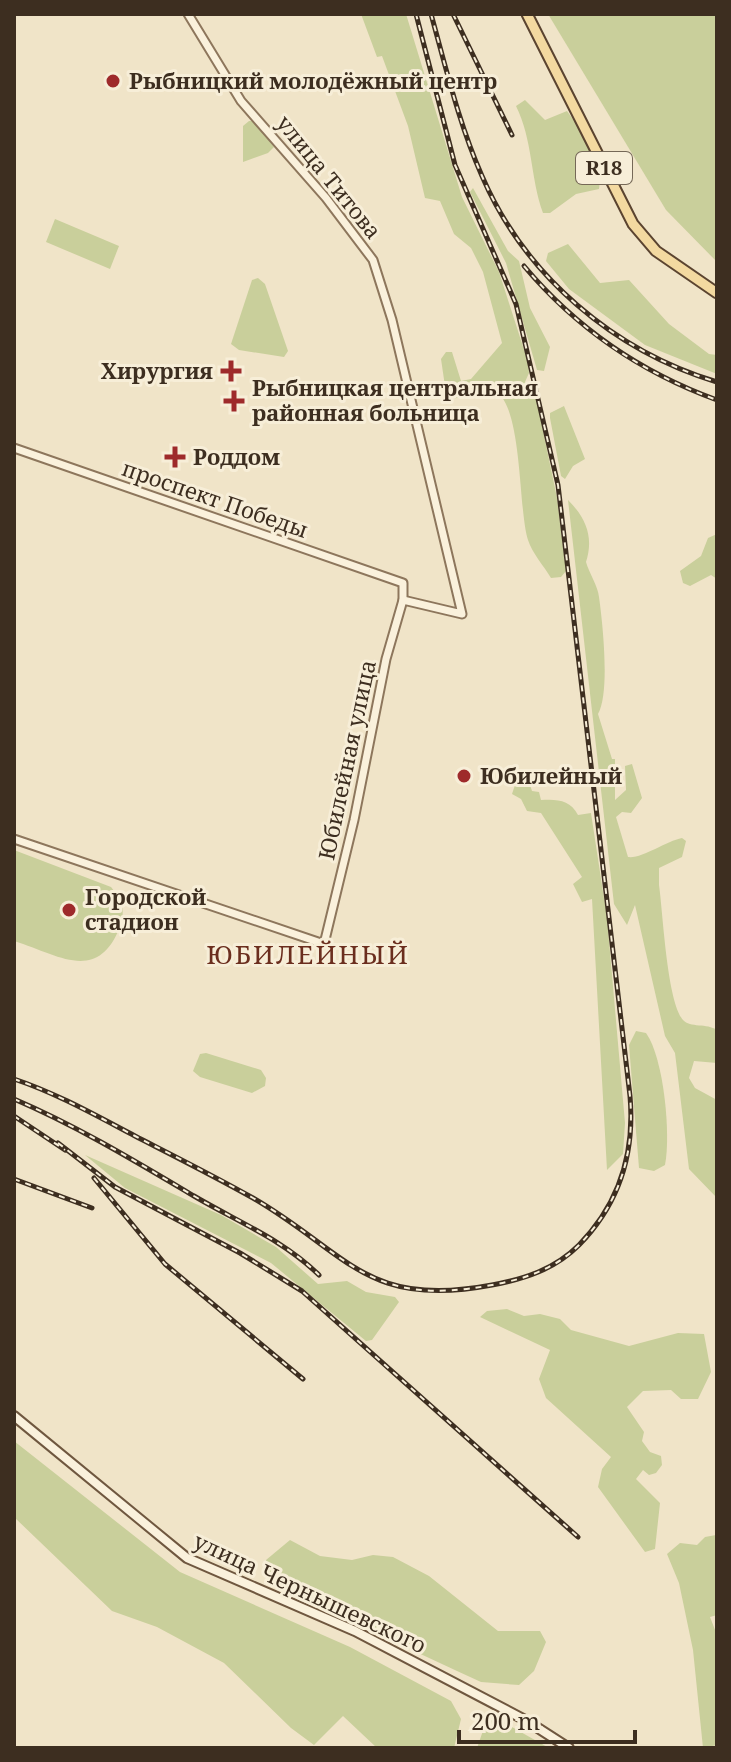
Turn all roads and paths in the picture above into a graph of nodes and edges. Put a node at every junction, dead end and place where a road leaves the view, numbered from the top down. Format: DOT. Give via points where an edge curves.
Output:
graph roads {
  1 [pos="188,14"];
  2 [pos="527,14"];
  3 [pos="717,293"];
  4 [pos="14,448"];
  5 [pos="403,583"];
  6 [pos="403,600"];
  7 [pos="14,839"];
  8 [pos="14,1416"];
  9 [pos="569,1748"];
  1 -- 6 [label="street, улица Титова" via="241,101 373,260 462,614"];
  2 -- 3 [label="main road, R18" via="633,224 656,251"];
  4 -- 5 [label="street, проспект Победы"];
  5 -- 6 [label="street, Юбилейная улица"];
  6 -- 7 [label="street, Юбилейная улица" via="324,944"];
  8 -- 9 [label="main road, улица Чернышевского" via="187,1558 355,1631"];
}
